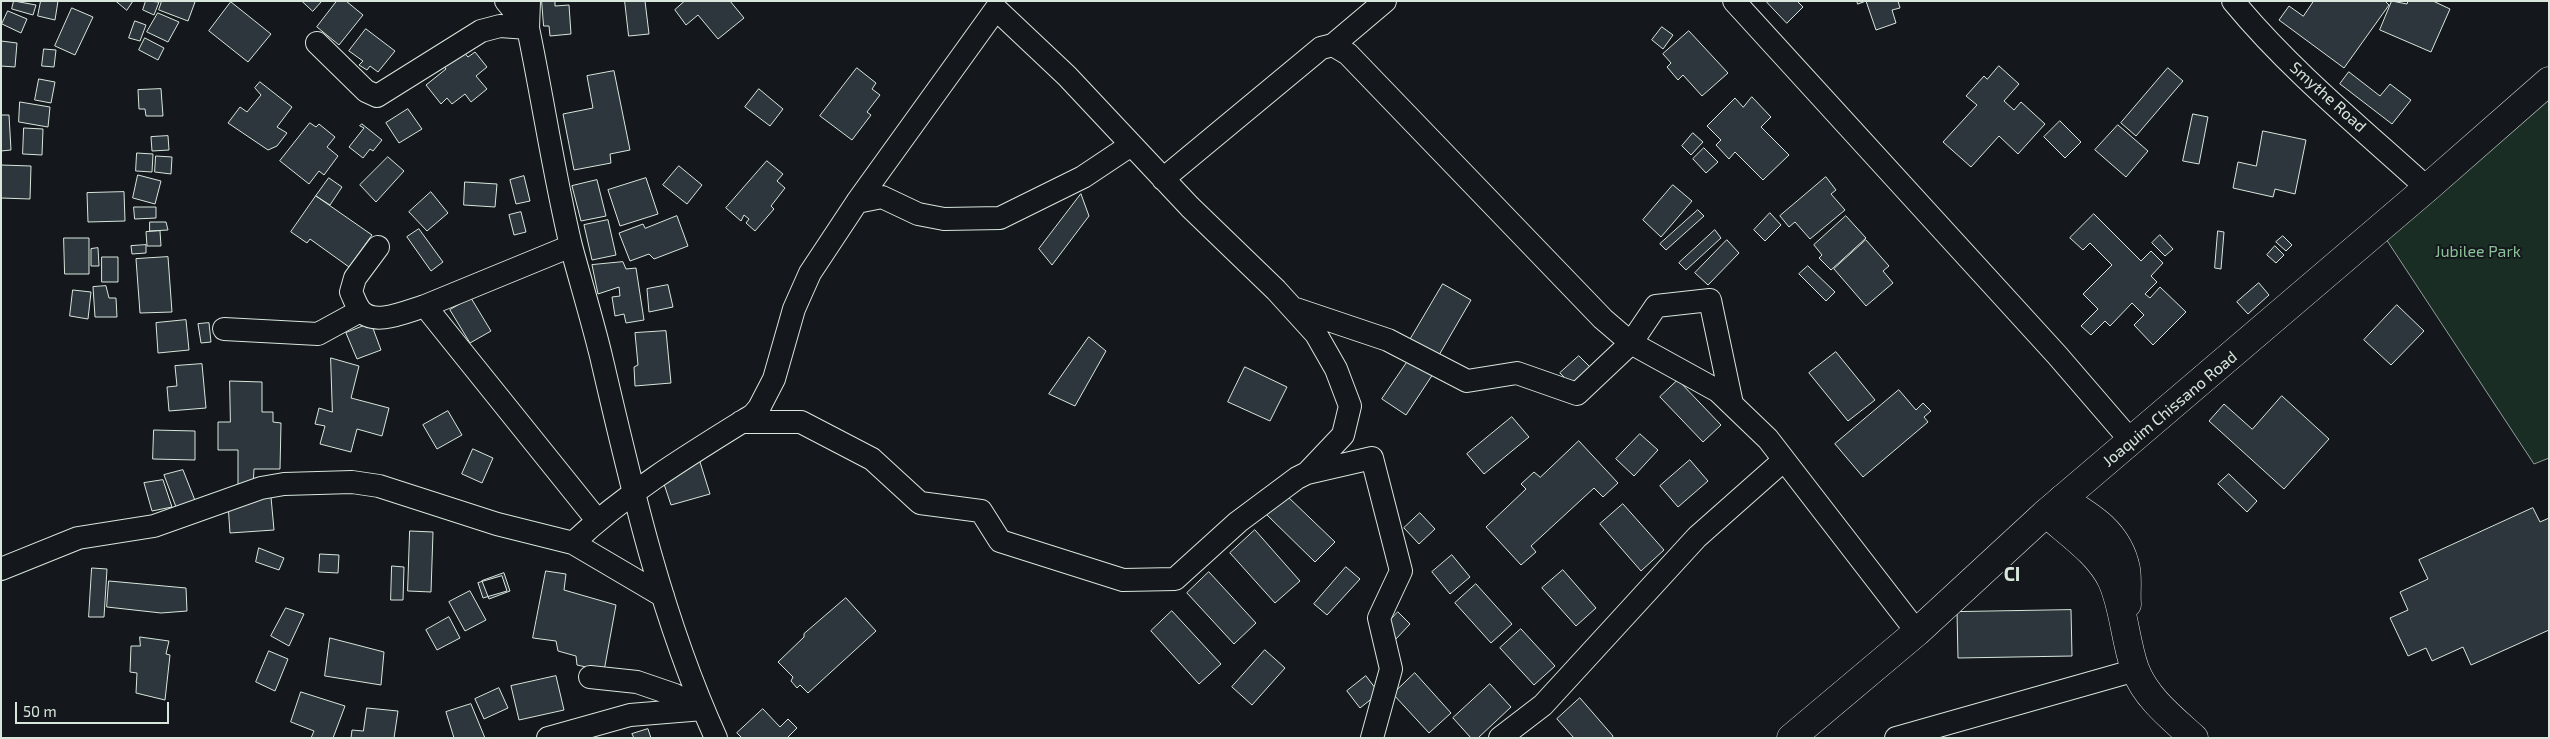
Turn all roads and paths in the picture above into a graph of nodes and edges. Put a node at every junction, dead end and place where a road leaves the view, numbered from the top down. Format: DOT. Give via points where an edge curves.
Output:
graph roads {
  1 [pos="506,1"];
  2 [pos="528,1"];
  3 [pos="1385,1"];
  4 [pos="1734,1"];
  5 [pos="2233,1"];
  6 [pos="997,5"];
  7 [pos="528,28"];
  8 [pos="317,43"];
  9 [pos="1333,45"];
  10 [pos="2549,80"];
  11 [pos="1131,145"];
  12 [pos="1163,179"];
  13 [pos="2427,188"];
  14 [pos="857,202"];
  15 [pos="571,246"];
  16 [pos="378,247"];
  17 [pos="425,306"];
  18 [pos="1292,308"];
  19 [pos="360,311"];
  20 [pos="224,329"];
  21 [pos="1631,343"];
  22 [pos="1732,404"];
  23 [pos="741,422"];
  24 [pos="2132,442"];
  25 [pos="1784,460"];
  26 [pos="1308,473"];
  27 [pos="633,494"];
  28 [pos="2054,506"];
  29 [pos="597,520"];
  30 [pos="572,543"];
  31 [pos="1,569"];
  32 [pos="663,596"];
  33 [pos="1917,632"];
  34 [pos="2136,670"];
  35 [pos="590,677"];
  36 [pos="703,709"];
  37 [pos="548,738"];
  38 [pos="716,738"];
  39 [pos="1372,738"];
  40 [pos="1500,738"];
  41 [pos="1791,738"];
  42 [pos="1896,738"];
  43 [pos="2194,738"];
  1 -- 7 [label="street"];
  2 -- 7 [label="street"];
  3 -- 9 [label="street"];
  4 -- 24 [label="street" via="2057,355"];
  5 -- 13 [label="street, Smythe Road" via="2290,63"];
  6 -- 11 [label="street"];
  6 -- 14 [label="street"];
  7 -- 8 [label="street" via="500,26 481,31 377,96 366,91"];
  7 -- 15 [label="street"];
  9 -- 12 [label="street" via="1321,48"];
  9 -- 21 [label="street" via="1348,54 1603,319"];
  10 -- 13 [label="main road, Joaquim Chissano Road"];
  11 -- 12 [label="street"];
  11 -- 14 [label="street" via="1083,176 1000,218 944,219 918,214 882,197"];
  12 -- 18 [label="street"];
  13 -- 24 [label="main road, Joaquim Chissano Road"];
  14 -- 23 [label="street" via="810,273 794,309 774,379 759,408"];
  15 -- 17 [label="street"];
  15 -- 27 [label="street"];
  16 -- 19 [label="street" via="355,278 351,292"];
  17 -- 19 [label="street" via="386,317 370,317"];
  17 -- 29 [label="street"];
  18 -- 21 [label="street" via="1388,340 1467,381 1517,373 1577,394"];
  18 -- 26 [label="street" via="1316,334 1336,369 1350,406 1343,435"];
  19 -- 20 [label="street" via="318,334"];
  21 -- 22 [label="street" via="1718,391"];
  21 -- 22 [label="street" via="1656,306 1710,300"];
  22 -- 25 [label="street" via="1768,439"];
  23 -- 26 [label="street" via="801,422 872,459 920,503 981,511 1000,541 1123,580 1174,579 1238,522"];
  23 -- 27 [label="street" via="679,460"];
  24 -- 28 [label="main road, Joaquim Chissano Road"];
  25 -- 33 [label="street"];
  25 -- 40 [label="street" via="1696,537 1543,705"];
  26 -- 39 [label="street" via="1372,458 1401,571 1379,618 1391,669"];
  27 -- 29 [label="street"];
  27 -- 32 [label="street"];
  28 -- 33 [label="main road, Joaquim Chissano Road"];
  28 -- 34 [label="main road" via="2095,518 2114,538 2126,568 2127,638"];
  29 -- 30 [label="street"];
  30 -- 31 [label="street" via="497,524 379,486 352,482 284,484 261,488 154,526 78,538"];
  30 -- 32 [label="street"];
  32 -- 36 [label="street"];
  33 -- 41 [label="main road, Joaquim Chissano Road"];
  34 -- 42 [label="street"];
  34 -- 43 [label="main road" via="2152,697"];
  35 -- 36 [label="street" via="637,682"];
  36 -- 37 [label="street" via="630,715"];
  36 -- 38 [label="street"];
}
